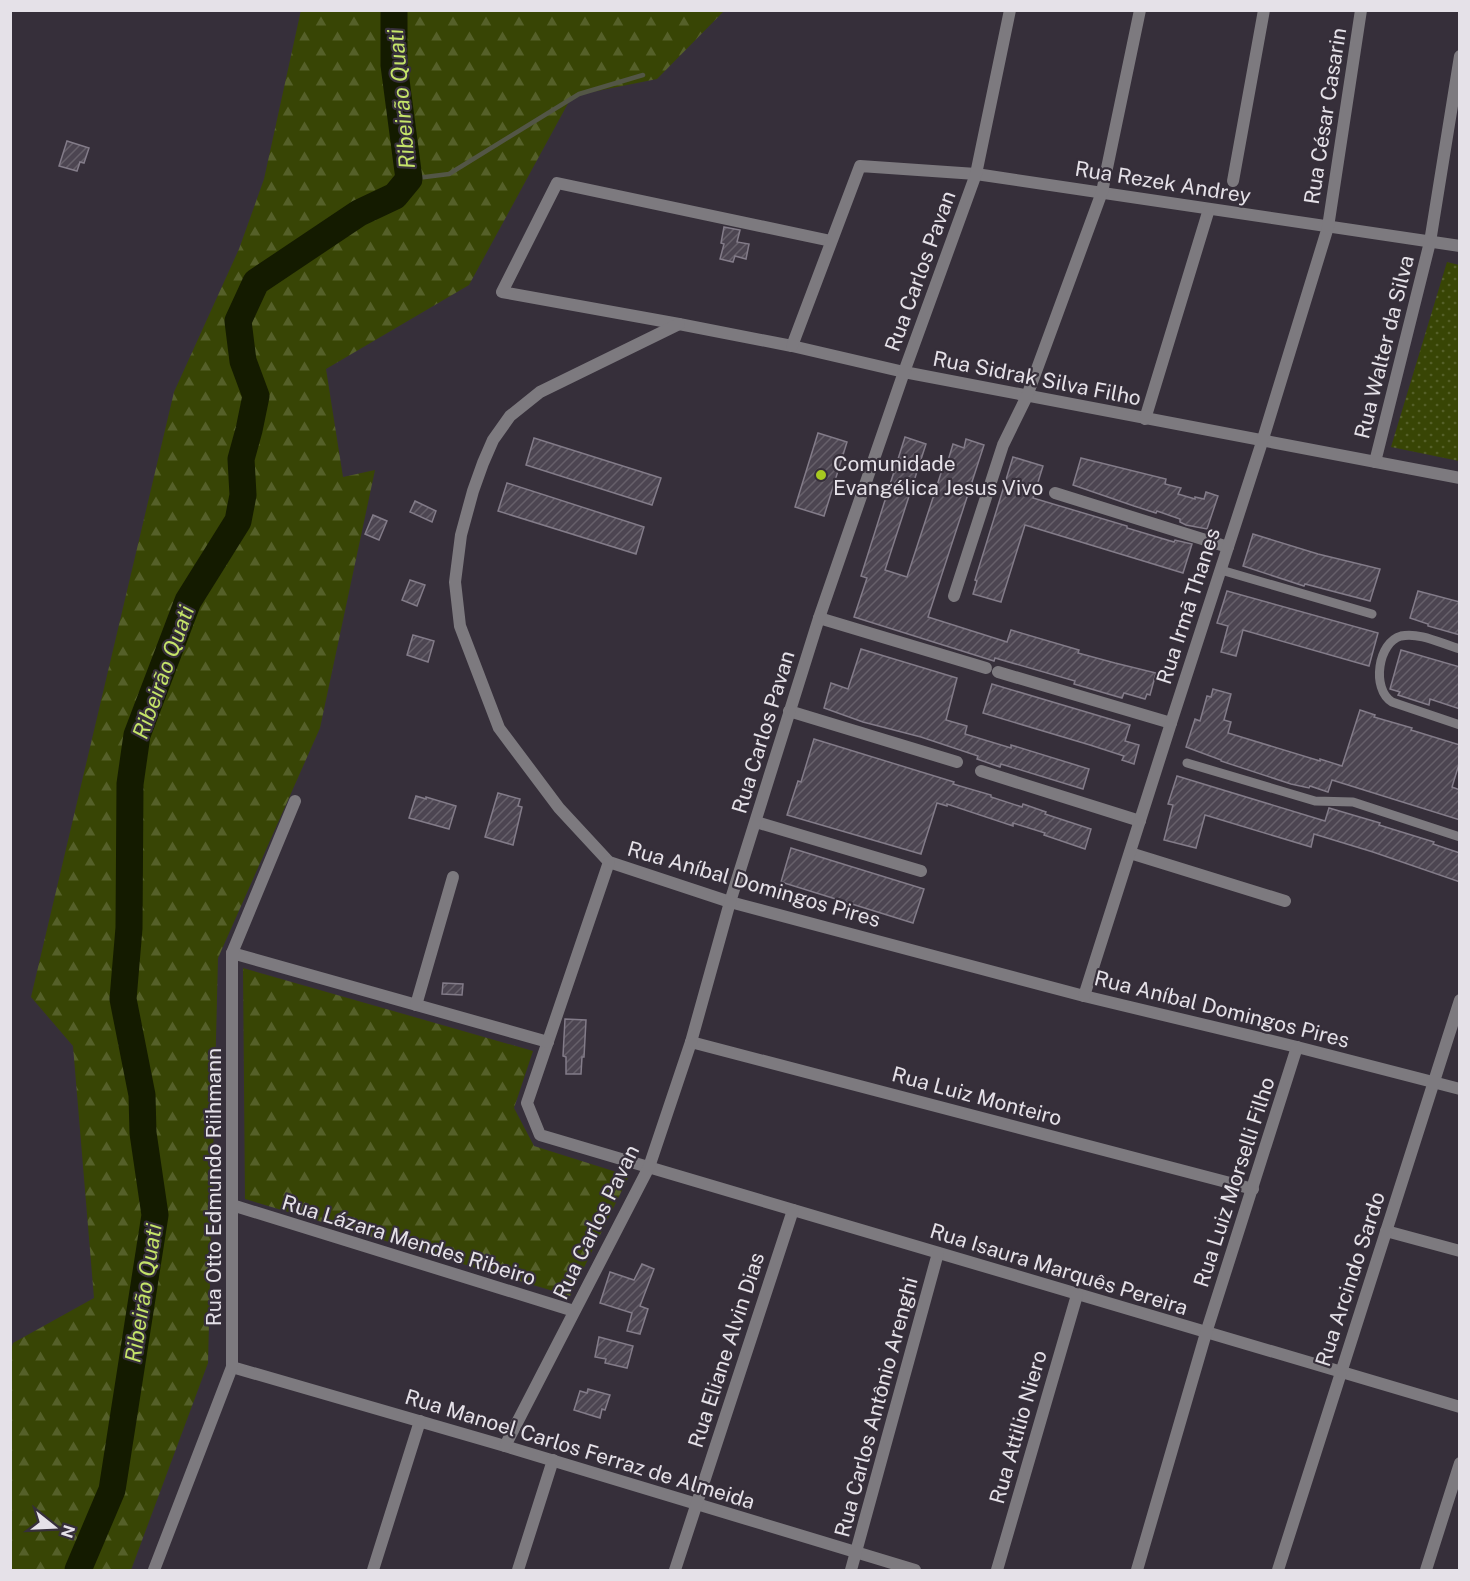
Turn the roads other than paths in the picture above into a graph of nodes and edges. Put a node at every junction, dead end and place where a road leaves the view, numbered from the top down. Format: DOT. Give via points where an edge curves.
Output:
graph roads {
  1 [pos="1010,10"];
  2 [pos="1140,10"];
  3 [pos="1264,10"];
  4 [pos="1361,10"];
  5 [pos="1460,56"];
  6 [pos="976,174"];
  7 [pos="1233,181"];
  8 [pos="1102,192"];
  9 [pos="1209,209"];
  10 [pos="1328,227"];
  11 [pos="831,241"];
  12 [pos="1430,242"];
  13 [pos="1460,246"];
  14 [pos="679,324"];
  15 [pos="792,346"];
  16 [pos="904,372"];
  17 [pos="1028,396"];
  18 [pos="1145,419"];
  19 [pos="1262,442"];
  20 [pos="1376,462"];
  21 [pos="1460,478"];
  22 [pos="1055,493"];
  23 [pos="1228,547"];
  24 [pos="1221,570"];
  25 [pos="954,596"];
  26 [pos="1372,614"];
  27 [pos="819,618"];
  28 [pos="1460,650"];
  29 [pos="789,711"];
  30 [pos="1171,723"];
  31 [pos="1460,725"];
  32 [pos="957,762"];
  33 [pos="1187,763"];
  34 [pos="981,771"];
  35 [pos="295,801"];
  36 [pos="1140,821"];
  37 [pos="756,822"];
  38 [pos="1460,837"];
  39 [pos="1130,854"];
  40 [pos="609,862"];
  41 [pos="921,871"];
  42 [pos="453,877"];
  43 [pos="1285,901"];
  44 [pos="730,902"];
  45 [pos="232,953"];
  46 [pos="1084,996"];
  47 [pos="1460,1000"];
  48 [pos="416,1005"];
  49 [pos="548,1042"];
  50 [pos="691,1042"];
  51 [pos="1297,1047"];
  52 [pos="1433,1081"];
  53 [pos="1460,1089"];
  54 [pos="649,1167"];
  55 [pos="1253,1189"];
  56 [pos="232,1205"];
  57 [pos="793,1210"];
  58 [pos="1386,1232"];
  59 [pos="1460,1251"];
  60 [pos="938,1253"];
  61 [pos="1077,1295"];
  62 [pos="574,1311"];
  63 [pos="1206,1333"];
  64 [pos="232,1367"];
  65 [pos="1341,1373"];
  66 [pos="1460,1407"];
  67 [pos="420,1421"];
  68 [pos="505,1446"];
  69 [pos="553,1460"];
  70 [pos="1460,1463"];
  71 [pos="696,1504"];
  72 [pos="856,1553"];
  73 [pos="154,1570"];
  74 [pos="374,1570"];
  75 [pos="518,1570"];
  76 [pos="675,1570"];
  77 [pos="851,1570"];
  78 [pos="915,1570"];
  79 [pos="997,1570"];
  80 [pos="1137,1570"];
  81 [pos="1278,1570"];
  82 [pos="1426,1570"];
  1 -- 6 [label="street, Rua Carlos Pavan"];
  2 -- 8 [label="street"];
  3 -- 7 [label="street"];
  4 -- 10 [label="street, Rua César Casarin"];
  5 -- 12 [label="street, Rua Walter da Silva"];
  6 -- 8 [label="street, Rua Rezek Andrey"];
  6 -- 11 [label="street, Rua Rezek Andrey" via="860,166"];
  6 -- 16 [label="street, Rua Carlos Pavan"];
  8 -- 9 [label="street, Rua Rezek Andrey"];
  8 -- 17 [label="street"];
  9 -- 10 [label="street, Rua Rezek Andrey"];
  9 -- 18 [label="street"];
  10 -- 12 [label="street, Rua Rezek Andrey"];
  10 -- 19 [label="street, Rua Irmã Thanes"];
  11 -- 14 [label="street, Rua Sidrak Silva Filho" via="557,183 502,292"];
  11 -- 15 [label="street"];
  12 -- 13 [label="street, Rua Rezek Andrey"];
  12 -- 20 [label="street, Rua Walter da Silva"];
  14 -- 15 [label="street, Rua Sidrak Silva Filho"];
  14 -- 40 [label="street, Rua Aníbal Domingos Pires" via="540,392 510,416 492,440 473,491 455,582 460,626 499,728 559,808"];
  15 -- 16 [label="street, Rua Sidrak Silva Filho"];
  16 -- 17 [label="street, Rua Sidrak Silva Filho"];
  16 -- 27 [label="street, Rua Carlos Pavan"];
  17 -- 18 [label="street, Rua Sidrak Silva Filho"];
  17 -- 25 [label="street" via="1003,445"];
  18 -- 19 [label="street, Rua Sidrak Silva Filho"];
  19 -- 20 [label="street, Rua Sidrak Silva Filho"];
  19 -- 23 [label="street, Rua Irmã Thanes"];
  20 -- 21 [label="street, Rua Sidrak Silva Filho"];
  22 -- 23 [label="street"];
  23 -- 24 [label="street, Rua Irmã Thanes"];
  24 -- 26 [label="lane"];
  24 -- 30 [label="street, Rua Irmã Thanes"];
  27 -- 29 [label="street, Rua Carlos Pavan"];
  27 -- 30 [label="street"];
  28 -- 31 [label="lane" via="1414,635 1398,637 1385,652 1379,679 1385,697 1392,702"];
  29 -- 32 [label="street"];
  29 -- 37 [label="street, Rua Carlos Pavan"];
  30 -- 36 [label="street, Rua Irmã Thanes"];
  33 -- 38 [label="lane" via="1314,801 1353,802"];
  34 -- 36 [label="street"];
  35 -- 45 [label="street, Rua Otto Edmundo Riihmann"];
  36 -- 39 [label="street, Rua Irmã Thanes"];
  37 -- 41 [label="street"];
  37 -- 44 [label="street, Rua Carlos Pavan"];
  39 -- 43 [label="street"];
  39 -- 46 [label="street, Rua Irmã Thanes"];
  40 -- 44 [label="street, Rua Aníbal Domingos Pires"];
  40 -- 49 [label="street"];
  42 -- 48 [label="street"];
  44 -- 46 [label="street, Rua Aníbal Domingos Pires"];
  44 -- 50 [label="street, Rua Carlos Pavan"];
  45 -- 48 [label="street"];
  45 -- 56 [label="street, Rua Otto Edmundo Riihmann"];
  46 -- 51 [label="street, Rua Aníbal Domingos Pires"];
  47 -- 52 [label="street, Rua Arcindo Sardo"];
  48 -- 49 [label="street"];
  49 -- 54 [label="street, Rua Isaura Marquês Pereira" via="527,1103 540,1135"];
  50 -- 54 [label="street, Rua Carlos Pavan"];
  50 -- 55 [label="street, Rua Luiz Monteiro"];
  51 -- 52 [label="street, Rua Aníbal Domingos Pires"];
  51 -- 55 [label="street, Rua Luiz Morselli Filho"];
  52 -- 53 [label="street, Rua Aníbal Domingos Pires"];
  52 -- 58 [label="street, Rua Arcindo Sardo"];
  54 -- 57 [label="street, Rua Isaura Marquês Pereira"];
  54 -- 62 [label="street, Rua Carlos Pavan"];
  55 -- 63 [label="street, Rua Luiz Morselli Filho"];
  56 -- 62 [label="street, Rua Lázara Mendes Ribeiro"];
  56 -- 64 [label="street, Rua Otto Edmundo Riihmann"];
  57 -- 60 [label="street, Rua Isaura Marquês Pereira"];
  57 -- 71 [label="street, Rua Eliane Alvin Dias"];
  58 -- 59 [label="street"];
  58 -- 65 [label="street, Rua Arcindo Sardo"];
  60 -- 61 [label="street, Rua Isaura Marquês Pereira"];
  60 -- 72 [label="street, Rua Carlos Antônio Arenghi"];
  61 -- 63 [label="street, Rua Isaura Marquês Pereira"];
  61 -- 79 [label="street, Rua Attilio Niero"];
  62 -- 68 [label="street, Rua Carlos Pavan"];
  63 -- 65 [label="street, Rua Isaura Marquês Pereira"];
  63 -- 80 [label="street, Rua Luiz Morselli Filho"];
  64 -- 67 [label="street, Rua Manoel Carlos Ferraz de Almeida"];
  64 -- 73 [label="street, Rua Otto Edmundo Riihmann"];
  65 -- 66 [label="street, Rua Isaura Marquês Pereira"];
  65 -- 81 [label="street, Rua Arcindo Sardo"];
  67 -- 68 [label="street, Rua Manoel Carlos Ferraz de Almeida"];
  67 -- 74 [label="street"];
  68 -- 69 [label="street, Rua Manoel Carlos Ferraz de Almeida"];
  69 -- 71 [label="street, Rua Manoel Carlos Ferraz de Almeida"];
  69 -- 75 [label="street"];
  70 -- 82 [label="street"];
  71 -- 72 [label="street, Rua Manoel Carlos Ferraz de Almeida"];
  71 -- 76 [label="street, Rua Eliane Alvin Dias"];
  72 -- 77 [label="street, Rua Carlos Antônio Arenghi"];
  72 -- 78 [label="street, Rua Manoel Carlos Ferraz de Almeida"];
}
